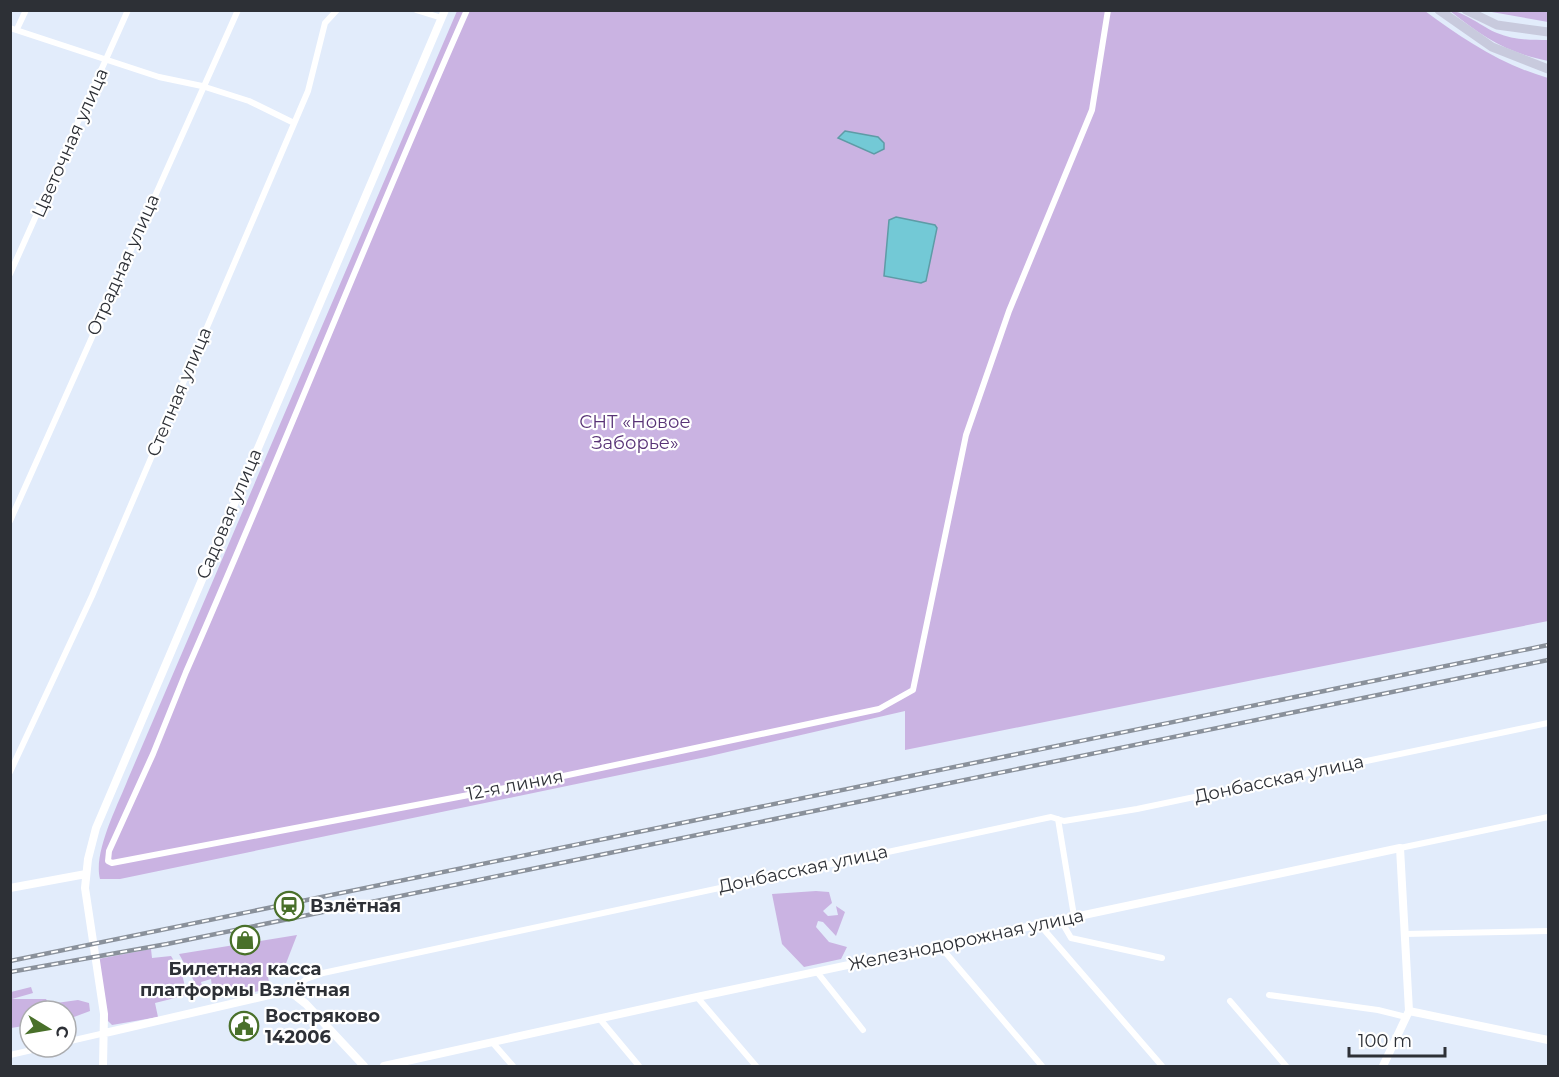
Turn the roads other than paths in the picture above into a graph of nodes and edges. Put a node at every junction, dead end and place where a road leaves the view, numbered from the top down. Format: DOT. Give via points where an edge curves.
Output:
graph roads {
  1 [pos="26,10"];
  2 [pos="128,10"];
  3 [pos="238,10"];
  4 [pos="337,10"];
  5 [pos="416,10"];
  6 [pos="467,10"];
  7 [pos="1108,10"];
  8 [pos="1439,10"];
  9 [pos="1466,10"];
  10 [pos="444,14"];
  11 [pos="14,29"];
  12 [pos="1548,32"];
  13 [pos="107,59"];
  14 [pos="1548,69"];
  15 [pos="202,86"];
  16 [pos="294,123"];
  17 [pos="10,274"];
  18 [pos="10,521"];
  19 [pos="1548,723"];
  20 [pos="10,772"];
  21 [pos="1548,817"];
  22 [pos="1058,819"];
  23 [pos="1400,848"];
  24 [pos="86,874"];
  25 [pos="10,888"];
  26 [pos="1074,916"];
  27 [pos="1060,919"];
  28 [pos="1040,925"];
  29 [pos="1548,931"];
  30 [pos="1404,934"];
  31 [pos="1071,938"];
  32 [pos="939,945"];
  33 [pos="1058,945"];
  34 [pos="1162,958"];
  35 [pos="818,972"];
  36 [pos="292,993"];
  37 [pos="1269,995"];
  38 [pos="697,997"];
  39 [pos="1230,1001"];
  40 [pos="1408,1014"];
  41 [pos="599,1018"];
  42 [pos="863,1030"];
  43 [pos="105,1033"];
  44 [pos="78,1039"];
  45 [pos="1548,1040"];
  46 [pos="492,1042"];
  47 [pos="104,1066"];
  48 [pos="364,1066"];
  49 [pos="384,1066"];
  50 [pos="513,1066"];
  51 [pos="639,1066"];
  52 [pos="756,1066"];
  53 [pos="1042,1066"];
  54 [pos="1162,1066"];
  55 [pos="1286,1066"];
  56 [pos="1383,1066"];
  1 -- 11 [label="street"];
  2 -- 13 [label="street, Цветочная улица"];
  3 -- 15 [label="street, Отрадная улица"];
  4 -- 16 [label="street, Степная улица" via="325,23 308,91"];
  5 -- 10 [label="street"];
  6 -- 7 [label="street, 12-я линия" via="109,851 108,861 112,863 521,785 879,709 913,690 966,435 1009,311 1092,110"];
  8 -- 14 [label="main road" via="1492,47"];
  9 -- 12 [label="main road" via="1497,25"];
  10 -- 24 [label="street, Садовая улица" via="116,778 96,828"];
  11 -- 13 [label="street"];
  13 -- 15 [label="street" via="159,77"];
  13 -- 17 [label="street, Цветочная улица"];
  15 -- 16 [label="street" via="249,100"];
  15 -- 18 [label="street, Отрадная улица"];
  16 -- 20 [label="street, Степная улица" via="92,596"];
  19 -- 22 [label="street, Донбасская улица" via="1137,809"];
  21 -- 23 [label="street, Железнодорожная улица"];
  22 -- 26 [label="street"];
  22 -- 36 [label="street, Донбасская улица" via="1051,816 355,966 313,976"];
  23 -- 26 [label="street, Железнодорожная улица"];
  23 -- 30 [label="street"];
  24 -- 25 [label="street"];
  24 -- 43 [label="street, Садовая улица" via="86,902"];
  26 -- 27 [label="street, Железнодорожная улица"];
  27 -- 28 [label="street, Железнодорожная улица"];
  27 -- 31 [label="street"];
  28 -- 32 [label="street, Железнодорожная улица"];
  28 -- 33 [label="street"];
  29 -- 30 [label="street"];
  30 -- 40 [label="street"];
  31 -- 33 [label="street"];
  31 -- 34 [label="street"];
  32 -- 35 [label="street, Железнодорожная улица"];
  32 -- 53 [label="street"];
  33 -- 54 [label="street"];
  35 -- 38 [label="street, Железнодорожная улица"];
  35 -- 42 [label="street"];
  36 -- 43 [label="street, Донбасская улица"];
  36 -- 48 [label="street"];
  37 -- 40 [label="street"];
  38 -- 41 [label="street, Железнодорожная улица"];
  38 -- 52 [label="street"];
  39 -- 55 [label="street"];
  40 -- 45 [label="street"];
  40 -- 56 [label="street"];
  41 -- 46 [label="street, Железнодорожная улица"];
  41 -- 51 [label="street"];
  43 -- 44 [label="street, Донбасская улица"];
  43 -- 47 [label="street, Садовая улица"];
  46 -- 49 [label="street, Железнодорожная улица"];
  46 -- 50 [label="street"];
}
